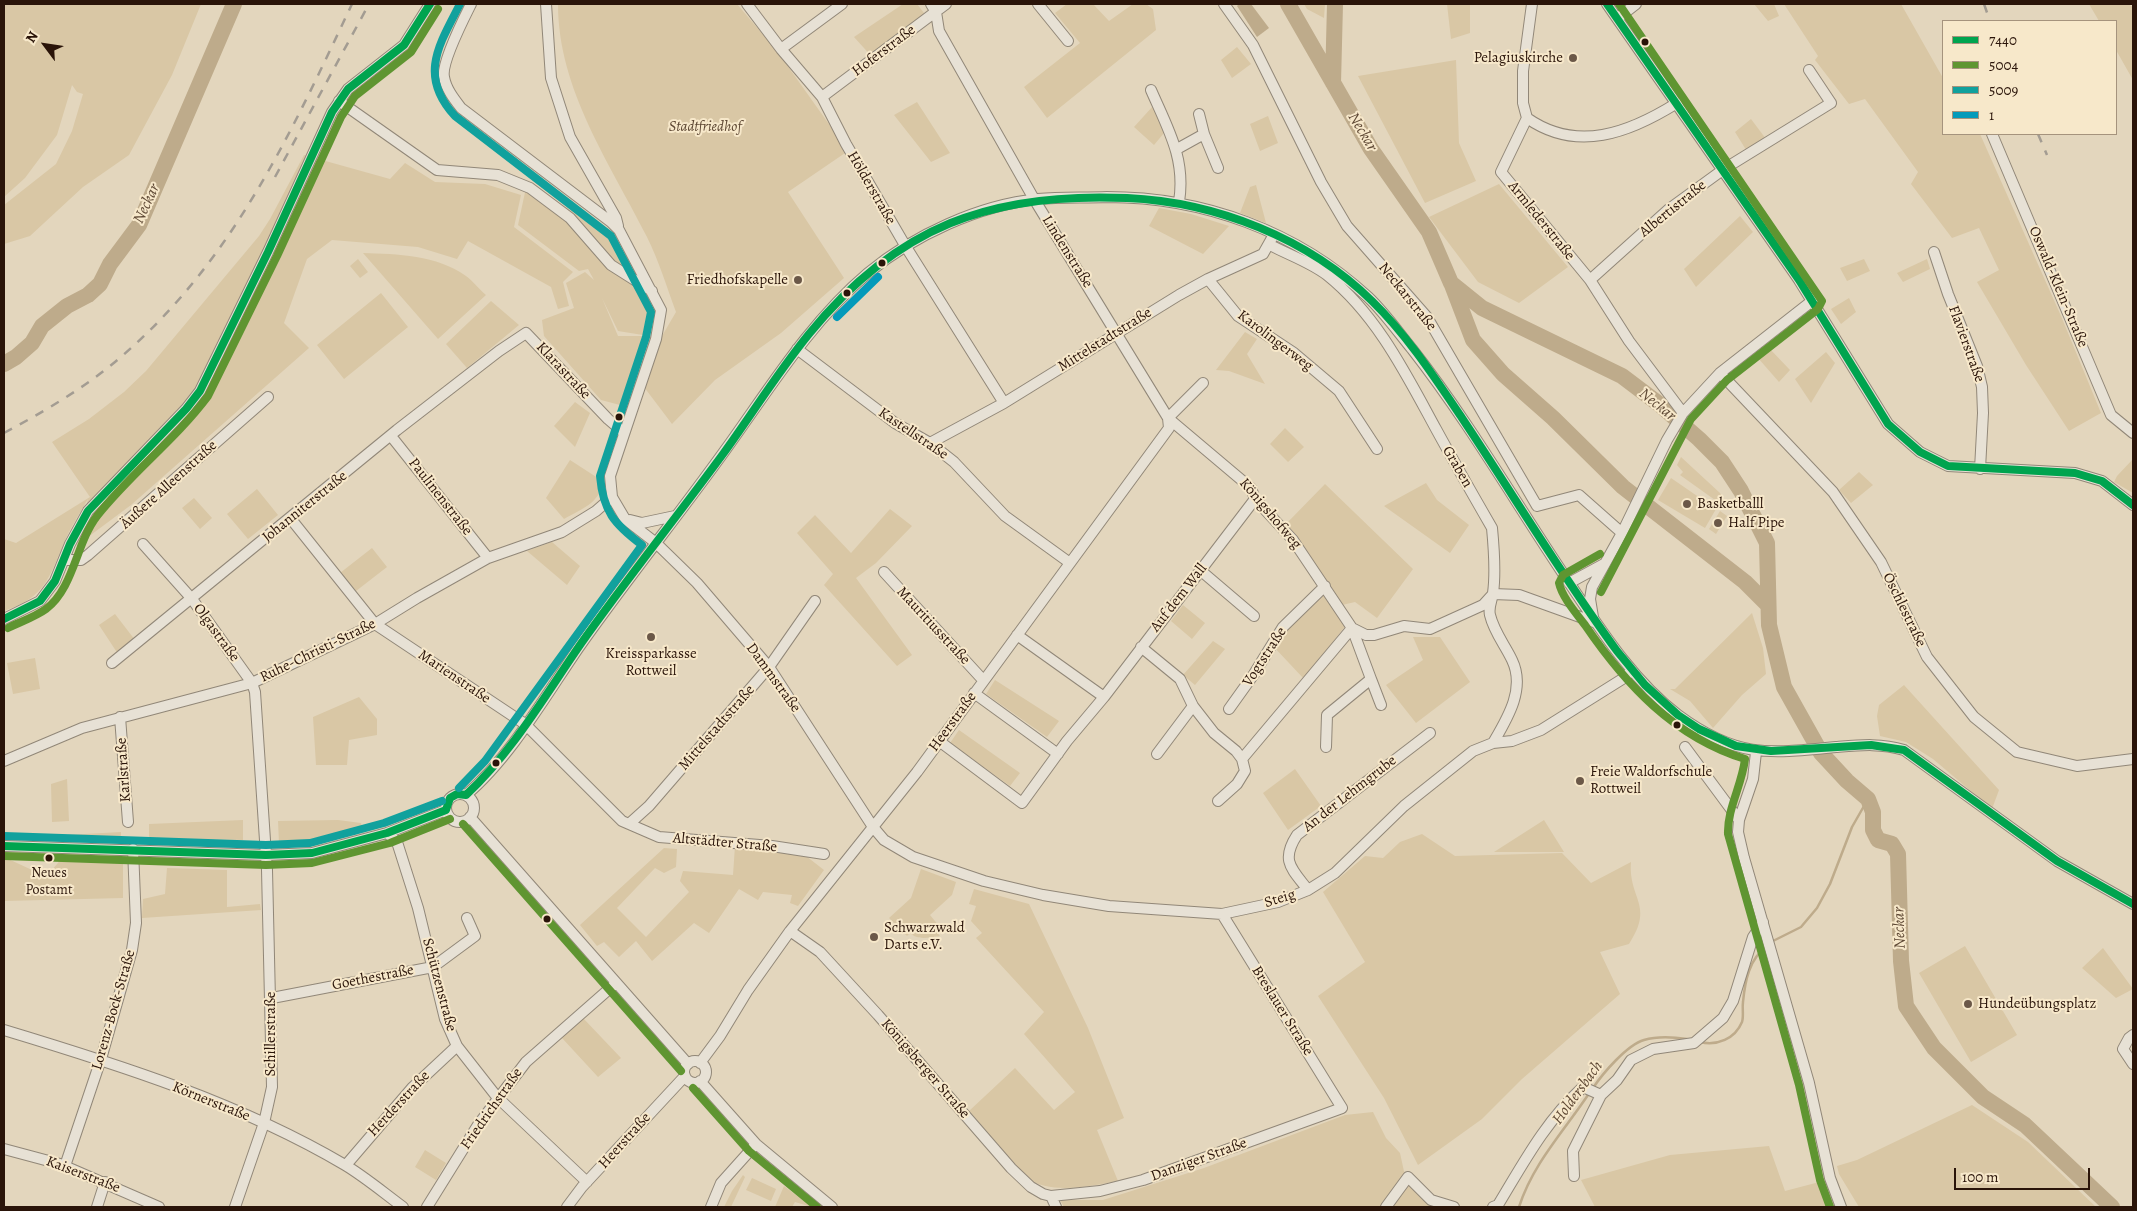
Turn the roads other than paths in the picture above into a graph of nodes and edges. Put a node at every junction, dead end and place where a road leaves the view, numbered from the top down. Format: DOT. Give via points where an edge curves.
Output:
graph roads {
  1 [pos="430,4"];
  2 [pos="471,4"];
  3 [pos="546,4"];
  4 [pos="747,4"];
  5 [pos="842,4"];
  6 [pos="946,4"];
  7 [pos="1038,4"];
  8 [pos="1224,4"];
  9 [pos="1532,4"];
  10 [pos="1607,4"];
  11 [pos="1636,4"];
  12 [pos="934,8"];
  13 [pos="1618,18"];
  14 [pos="1068,40"];
  15 [pos="780,48"];
  16 [pos="1809,70"];
  17 [pos="1151,90"];
  18 [pos="822,97"];
  19 [pos="339,102"];
  20 [pos="1677,103"];
  21 [pos="1199,114"];
  22 [pos="1527,118"];
  23 [pos="1204,134"];
  24 [pos="1992,135"];
  25 [pos="1177,149"];
  26 [pos="1218,168"];
  27 [pos="1724,169"];
  28 [pos="1034,199"];
  29 [pos="1179,202"];
  30 [pos="619,230"];
  31 [pos="1274,234"];
  32 [pos="1270,245"];
  33 [pos="906,247"];
  34 [pos="1934,252"];
  35 [pos="1208,279"];
  36 [pos="1590,280"];
  37 [pos="653,292"];
  38 [pos="1812,301"];
  39 [pos="1117,333"];
  40 [pos="797,349"];
  41 [pos="499,350"];
  42 [pos="1720,373"];
  43 [pos="1203,383"];
  44 [pos="268,397"];
  45 [pos="1004,402"];
  46 [pos="1683,413"];
  47 [pos="1168,418"];
  48 [pos="623,432"];
  49 [pos="2133,433"];
  50 [pos="391,436"];
  51 [pos="930,443"];
  52 [pos="1377,449"];
  53 [pos="1980,468"];
  54 [pos="612,497"];
  55 [pos="1256,499"];
  56 [pos="2133,505"];
  57 [pos="675,516"];
  58 [pos="291,519"];
  59 [pos="625,519"];
  60 [pos="1622,533"];
  61 [pos="656,543"];
  62 [pos="143,544"];
  63 [pos="488,558"];
  64 [pos="64,560"];
  65 [pos="1605,563"];
  66 [pos="1070,564"];
  67 [pos="1200,570"];
  68 [pos="884,572"];
  69 [pos="1569,583"];
  70 [pos="1325,586"];
  71 [pos="1493,594"];
  72 [pos="192,599"];
  73 [pos="815,601"];
  74 [pos="1254,616"];
  75 [pos="4,619"];
  76 [pos="1594,622"];
  77 [pos="375,624"];
  78 [pos="1352,628"];
  79 [pos="1017,634"];
  80 [pos="1141,647"];
  81 [pos="112,664"];
  82 [pos="769,667"];
  83 [pos="1632,670"];
  84 [pos="1371,679"];
  85 [pos="983,680"];
  86 [pos="252,683"];
  87 [pos="974,693"];
  88 [pos="1104,698"];
  89 [pos="1380,705"];
  90 [pos="1193,706"];
  91 [pos="1229,709"];
  92 [pos="120,718"];
  93 [pos="526,724"];
  94 [pos="1430,733"];
  95 [pos="939,741"];
  96 [pos="1493,743"];
  97 [pos="1685,747"];
  98 [pos="1326,748"];
  99 [pos="1756,752"];
  100 [pos="1058,754"];
  101 [pos="1157,754"];
  102 [pos="1242,760"];
  103 [pos="2133,760"];
  104 [pos="4,761"];
  105 [pos="466,796"];
  106 [pos="1218,801"];
  107 [pos="446,810"];
  108 [pos="470,817"];
  109 [pos="1739,820"];
  110 [pos="128,822"];
  111 [pos="629,824"];
  112 [pos="873,826"];
  113 [pos="387,833"];
  114 [pos="4,846"];
  115 [pos="133,849"];
  116 [pos="824,854"];
  117 [pos="266,855"];
  118 [pos="1308,890"];
  119 [pos="2133,904"];
  120 [pos="1222,914"];
  121 [pos="468,918"];
  122 [pos="1762,922"];
  123 [pos="790,931"];
  124 [pos="433,967"];
  125 [pos="616,983"];
  126 [pos="272,998"];
  127 [pos="4,1030"];
  128 [pos="2133,1035"];
  129 [pos="457,1046"];
  130 [pos="101,1059"];
  131 [pos="700,1062"];
  132 [pos="688,1064"];
  133 [pos="2133,1064"];
  134 [pos="685,1076"];
  135 [pos="700,1081"];
  136 [pos="1594,1092"];
  137 [pos="497,1097"];
  138 [pos="1342,1108"];
  139 [pos="264,1123"];
  140 [pos="756,1144"];
  141 [pos="4,1149"];
  142 [pos="346,1165"];
  143 [pos="65,1166"];
  144 [pos="1574,1176"];
  145 [pos="105,1182"];
  146 [pos="587,1182"];
  147 [pos="1051,1196"];
  148 [pos="97,1207"];
  149 [pos="159,1207"];
  150 [pos="235,1207"];
  151 [pos="403,1207"];
  152 [pos="427,1207"];
  153 [pos="567,1207"];
  154 [pos="711,1207"];
  155 [pos="832,1207"];
  156 [pos="1056,1207"];
  157 [pos="1386,1207"];
  158 [pos="1454,1207"];
  159 [pos="1493,1207"];
  160 [pos="1841,1207"];
  1 -- 19 [label="street" via="404,45 360,79"];
  2 -- 30 [label="street" via="452,44 443,76 451,96 461,108"];
  3 -- 30 [label="street" via="551,78 570,137 616,218"];
  4 -- 15 [label="street, Hölderstraße"];
  5 -- 15 [label="street"];
  6 -- 12 [label="street, Hoferstraße"];
  7 -- 14 [label="street"];
  8 -- 60 [label="street, Neckarstraße" via="1253,45 1321,182 1347,226 1427,317 1538,506 1579,495"];
  9 -- 22 [label="street" via="1523,71 1523,103"];
  10 -- 13 [label="street"];
  11 -- 13 [label="street"];
  12 -- 18 [label="street, Hoferstraße"];
  12 -- 28 [label="street, Lindenstraße" via="940,31"];
  13 -- 20 [label="street"];
  15 -- 18 [label="street, Hölderstraße"];
  16 -- 27 [label="street, Albertistraße" via="1831,103"];
  17 -- 25 [label="street"];
  18 -- 33 [label="street, Hölderstraße"];
  19 -- 37 [label="street" via="437,170 498,175 530,188 570,218 612,266"];
  19 -- 64 [label="street" via="200,391 88,511"];
  20 -- 22 [label="street" via="1654,117 1607,134 1562,136"];
  20 -- 27 [label="street"];
  21 -- 23 [label="street"];
  22 -- 36 [label="street, Armlederstraße" via="1501,172"];
  23 -- 25 [label="street"];
  23 -- 26 [label="street"];
  24 -- 49 [label="street, Oswald-Klein-Straße" via="2111,415"];
  25 -- 29 [label="street" via="1182,182"];
  27 -- 36 [label="street, Albertistraße" via="1669,209"];
  27 -- 38 [label="street"];
  28 -- 29 [label="street" via="1125,197"];
  28 -- 33 [label="street" via="980,213"];
  28 -- 39 [label="street, Lindenstraße"];
  29 -- 31 [label="street" via="1239,219"];
  30 -- 37 [label="street"];
  31 -- 32 [label="street"];
  31 -- 69 [label="street" via="1342,274 1373,301 1448,395"];
  32 -- 35 [label="street, Mittelstadtstraße" via="1262,254"];
  32 -- 71 [label="street, Graben" via="1300,258 1340,286 1396,355 1492,528"];
  33 -- 40 [label="street" via="852,287"];
  33 -- 45 [label="street, Hölderstraße"];
  34 -- 53 [label="street, Flavierstraße" via="1982,387"];
  35 -- 39 [label="street, Mittelstadtstraße"];
  35 -- 52 [label="street, Karolingerweg" via="1238,316 1294,353 1339,391"];
  36 -- 46 [label="street, Armlederstraße" via="1629,342"];
  37 -- 48 [label="street" via="662,310 656,338"];
  38 -- 42 [label="street"];
  38 -- 53 [label="street" via="1888,424 1920,452 1948,466"];
  39 -- 45 [label="street, Mittelstadtstraße"];
  39 -- 47 [label="street, Lindenstraße"];
  40 -- 51 [label="street, Kastellstraße" via="895,423"];
  40 -- 57 [label="street"];
  41 -- 48 [label="street, Klarastraße" via="526,333"];
  41 -- 50 [label="street, Johanniterstraße"];
  42 -- 46 [label="street"];
  42 -- 103 [label="street, Öschlestraße" via="1833,492 1881,562 1927,657 1974,717 2017,752 2077,766"];
  43 -- 47 [label="street, Heerstraße"];
  44 -- 64 [label="street, Äußere Alleenstraße" via="88,555 81,560"];
  45 -- 51 [label="street, Mittelstadtstraße"];
  46 -- 60 [label="street"];
  47 -- 55 [label="street, Königshofweg" via="1251,488"];
  47 -- 66 [label="street, Heerstraße" via="1169,428"];
  48 -- 54 [label="street" via="610,476"];
  50 -- 58 [label="street, Johanniterstraße"];
  50 -- 63 [label="street, Paulinenstraße"];
  51 -- 66 [label="street, Kastellstraße" via="954,462 1005,516"];
  53 -- 56 [label="street" via="2075,473 2102,480"];
  54 -- 59 [label="street"];
  54 -- 63 [label="street, Ruhe-Christi-Straße" via="562,532"];
  55 -- 67 [label="street, Auf dem Wall"];
  55 -- 70 [label="street, Königshofweg" via="1293,540"];
  57 -- 59 [label="street" via="642,523"];
  57 -- 61 [label="street"];
  58 -- 72 [label="street, Johanniterstraße"];
  58 -- 77 [label="street, Marienstraße"];
  59 -- 61 [label="street, Dammstraße"];
  60 -- 65 [label="street"];
  61 -- 82 [label="street, Dammstraße" via="697,583"];
  61 -- 93 [label="street"];
  62 -- 72 [label="street, Olgastraße"];
  63 -- 77 [label="street, Ruhe-Christi-Straße"];
  64 -- 75 [label="street" via="55,581 40,601"];
  65 -- 69 [label="street"];
  65 -- 76 [label="street" via="1592,587 1590,599"];
  66 -- 79 [label="street, Heerstraße"];
  67 -- 74 [label="street"];
  67 -- 80 [label="street, Auf dem Wall"];
  68 -- 85 [label="street, Mauritiusstraße"];
  69 -- 76 [label="street"];
  70 -- 78 [label="street, Königshofweg"];
  70 -- 91 [label="street, Vogtstraße" via="1283,626"];
  71 -- 76 [label="street" via="1519,595"];
  71 -- 78 [label="street" via="1483,605 1430,629 1404,626 1374,636"];
  71 -- 96 [label="street, Graben" via="1489,604 1490,615 1513,662 1517,679 1515,699"];
  72 -- 81 [label="street, Johanniterstraße"];
  72 -- 86 [label="street, Olgastraße"];
  73 -- 82 [label="street, Mittelstadtstraße"];
  76 -- 83 [label="street"];
  77 -- 86 [label="street, Ruhe-Christi-Straße"];
  77 -- 93 [label="street, Marienstraße"];
  78 -- 84 [label="street, Königshofweg"];
  78 -- 102 [label="street"];
  79 -- 85 [label="street, Heerstraße"];
  79 -- 88 [label="street"];
  80 -- 88 [label="street, Auf dem Wall"];
  80 -- 90 [label="street" via="1180,678"];
  82 -- 111 [label="street, Mittelstadtstraße" via="649,806"];
  82 -- 112 [label="street, Dammstraße"];
  83 -- 96 [label="street, Steig" via="1541,730 1512,742"];
  83 -- 99 [label="street" via="1673,711 1704,733 1733,747"];
  84 -- 89 [label="street, Königshofweg"];
  84 -- 98 [label="street" via="1327,715"];
  85 -- 87 [label="street, Heerstraße"];
  86 -- 92 [label="street, Ruhe-Christi-Straße"];
  86 -- 117 [label="street, Olgastraße" via="256,692"];
  87 -- 95 [label="street, Heerstraße"];
  87 -- 100 [label="street"];
  88 -- 100 [label="street, Auf dem Wall"];
  90 -- 101 [label="street"];
  90 -- 102 [label="street" via="1214,733"];
  92 -- 104 [label="street, Ruhe-Christi-Straße" via="82,728"];
  92 -- 110 [label="street, Karlstraße"];
  93 -- 105 [label="street" via="493,768"];
  93 -- 111 [label="street, Marienstraße" via="622,821"];
  94 -- 118 [label="street, An der Lehmgrube" via="1297,835 1289,850 1289,866"];
  95 -- 100 [label="street, Auf dem Wall" via="1022,803"];
  95 -- 112 [label="street, Heerstraße"];
  96 -- 118 [label="street, Steig" via="1473,751 1404,806 1336,872"];
  97 -- 109 [label="street"];
  99 -- 109 [label="street" via="1753,780"];
  99 -- 119 [label="street" via="1868,744 1904,750 2057,861"];
  102 -- 106 [label="street" via="1245,771 1237,784"];
  105 -- 107 [label="street" via="453,796 447,802"];
  105 -- 108 [label="street" via="473,805"];
  107 -- 108 [label="street" via="454,820"];
  107 -- 113 [label="street"];
  108 -- 125 [label="street"];
  109 -- 122 [label="street" via="1738,832"];
  111 -- 116 [label="street, Altstädter Straße" via="659,837 772,846"];
  112 -- 120 [label="street, Steig" via="884,840 913,857 984,881 1110,906"];
  112 -- 123 [label="street, Heerstraße"];
  113 -- 117 [label="street" via="312,853"];
  113 -- 124 [label="street, Schützenstraße" via="397,842"];
  114 -- 115 [label="street"];
  115 -- 117 [label="street"];
  115 -- 130 [label="street, Lorenz-Bock-Straße" via="135,932"];
  117 -- 126 [label="street, Schillerstraße"];
  118 -- 120 [label="street, Steig" via="1278,902"];
  120 -- 138 [label="street, Breslauer Straße"];
  121 -- 124 [label="street, Goethestraße" via="475,936"];
  122 -- 136 [label="street" via="1746,955 1733,1001 1723,1018 1699,1040 1653,1049 1631,1060 1617,1080"];
  122 -- 160 [label="street" via="1809,1083 1830,1178"];
  123 -- 131 [label="street, Heerstraße"];
  123 -- 147 [label="street, Königsberger Straße" via="820,952 1011,1168 1030,1187"];
  124 -- 126 [label="street, Goethestraße"];
  124 -- 129 [label="street, Schützenstraße" via="445,1020"];
  125 -- 132 [label="street"];
  125 -- 137 [label="street, Friedrichstraße" via="526,1062"];
  126 -- 139 [label="street, Schillerstraße" via="272,1087"];
  127 -- 130 [label="street, Körnerstraße"];
  128 -- 133 [label="street" via="2123,1049"];
  129 -- 137 [label="street, Schützenstraße"];
  129 -- 142 [label="street, Herderstraße" via="412,1088"];
  130 -- 139 [label="street, Körnerstraße"];
  130 -- 143 [label="street, Lorenz-Bock-Straße"];
  131 -- 132 [label="street"];
  131 -- 135 [label="street" via="705,1073"];
  132 -- 134 [label="street"];
  134 -- 135 [label="street" via="693,1082"];
  134 -- 146 [label="street, Heerstraße"];
  135 -- 140 [label="street"];
  136 -- 144 [label="street" via="1573,1151"];
  136 -- 159 [label="street" via="1583,1087 1548,1123 1498,1206"];
  137 -- 146 [label="street, Schützenstraße"];
  137 -- 152 [label="street, Friedrichstraße"];
  138 -- 147 [label="street, Danziger Straße" via="1143,1180 1100,1191"];
  139 -- 142 [label="street, Körnerstraße"];
  139 -- 150 [label="street, Schillerstraße"];
  140 -- 154 [label="street" via="721,1183"];
  140 -- 155 [label="street"];
  141 -- 143 [label="street, Kaiserstraße"];
  142 -- 151 [label="street, Körnerstraße"];
  143 -- 145 [label="street, Kaiserstraße"];
  145 -- 148 [label="street"];
  145 -- 149 [label="street, Kaiserstraße"];
  146 -- 153 [label="street, Heerstraße"];
  147 -- 156 [label="street"];
  157 -- 158 [label="street" via="1408,1177 1431,1200"];
}
